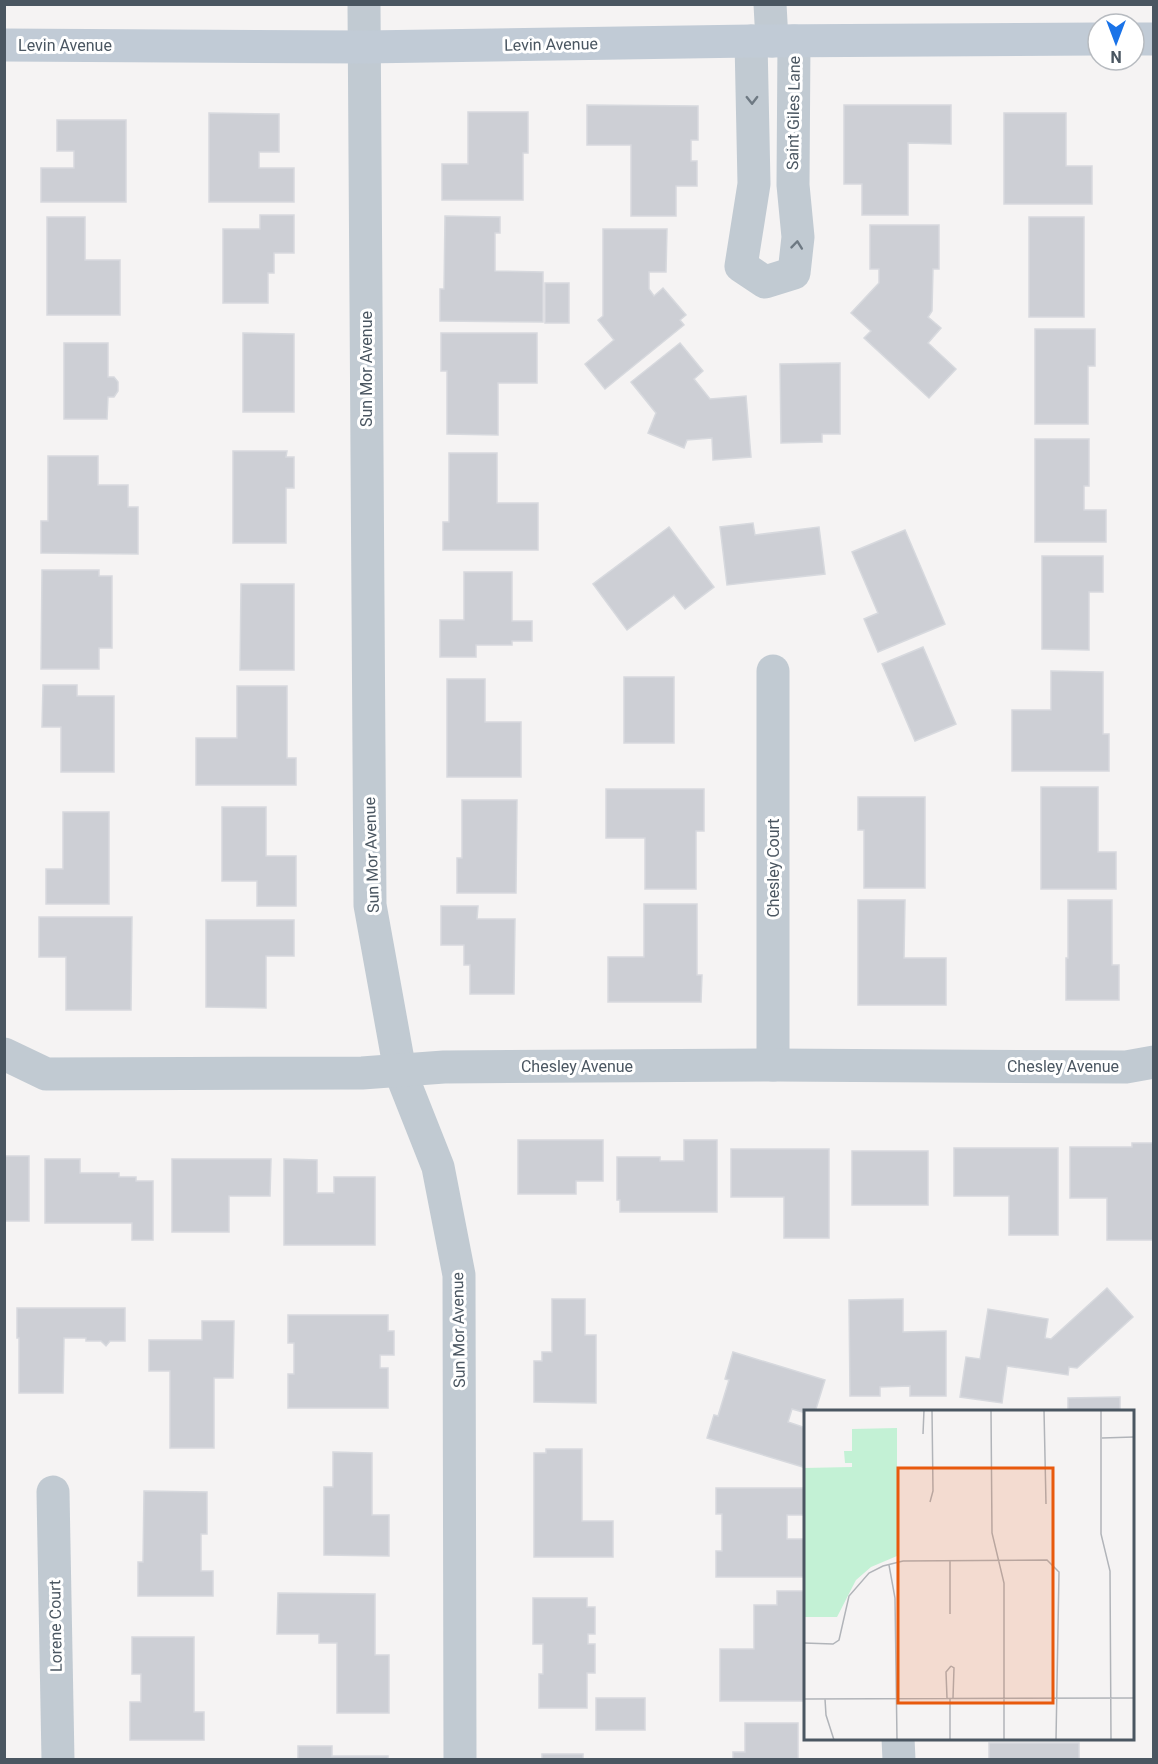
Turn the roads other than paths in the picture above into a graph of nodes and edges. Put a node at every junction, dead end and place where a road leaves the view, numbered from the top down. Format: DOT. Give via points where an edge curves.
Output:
graph roads {
  1 [pos="364,4"];
  2 [pos="770,4"];
  3 [pos="1086,39"];
  4 [pos="772,41"];
  5 [pos="4,45"];
  6 [pos="365,47"];
  7 [pos="754,184"];
  8 [pos="793,184"];
  9 [pos="773,671"];
  10 [pos="4,1054"];
  11 [pos="1154,1062"];
  12 [pos="773,1065"];
  13 [pos="400,1071"];
  14 [pos="53,1492"];
  15 [pos="898,1740"];
  16 [pos="58,1760"];
  17 [pos="460,1760"];
  18 [pos="899,1760"];
  1 -- 6 [label="street, Sun Mor Avenue"];
  2 -- 4 [label="street, Saint Giles Lane"];
  3 -- 4 [label="street, Levin Avenue"];
  4 -- 6 [label="street, Levin Avenue"];
  4 -- 7 [label="street, Saint Giles Lane, one-way"];
  4 -- 8 [label="street, Saint Giles Lane"];
  5 -- 6 [label="street, Levin Avenue"];
  6 -- 13 [label="street, Sun Mor Avenue" via="370,905"];
  7 -- 8 [label="street, Saint Giles Lane"];
  7 -- 8 [label="street, Saint Giles Lane, one-way" via="741,266 765,282 794,273 798,237"];
  9 -- 12 [label="street, Chesley Court"];
  10 -- 13 [label="street, Chesley Avenue" via="46,1074"];
  11 -- 12 [label="street, Chesley Avenue" via="1126,1067"];
  12 -- 13 [label="street, Chesley Avenue" via="444,1067"];
  13 -- 17 [label="street, Sun Mor Avenue" via="438,1167 459,1275"];
  14 -- 16 [label="street, Lorene Court"];
  15 -- 18 [label="street"];
}
